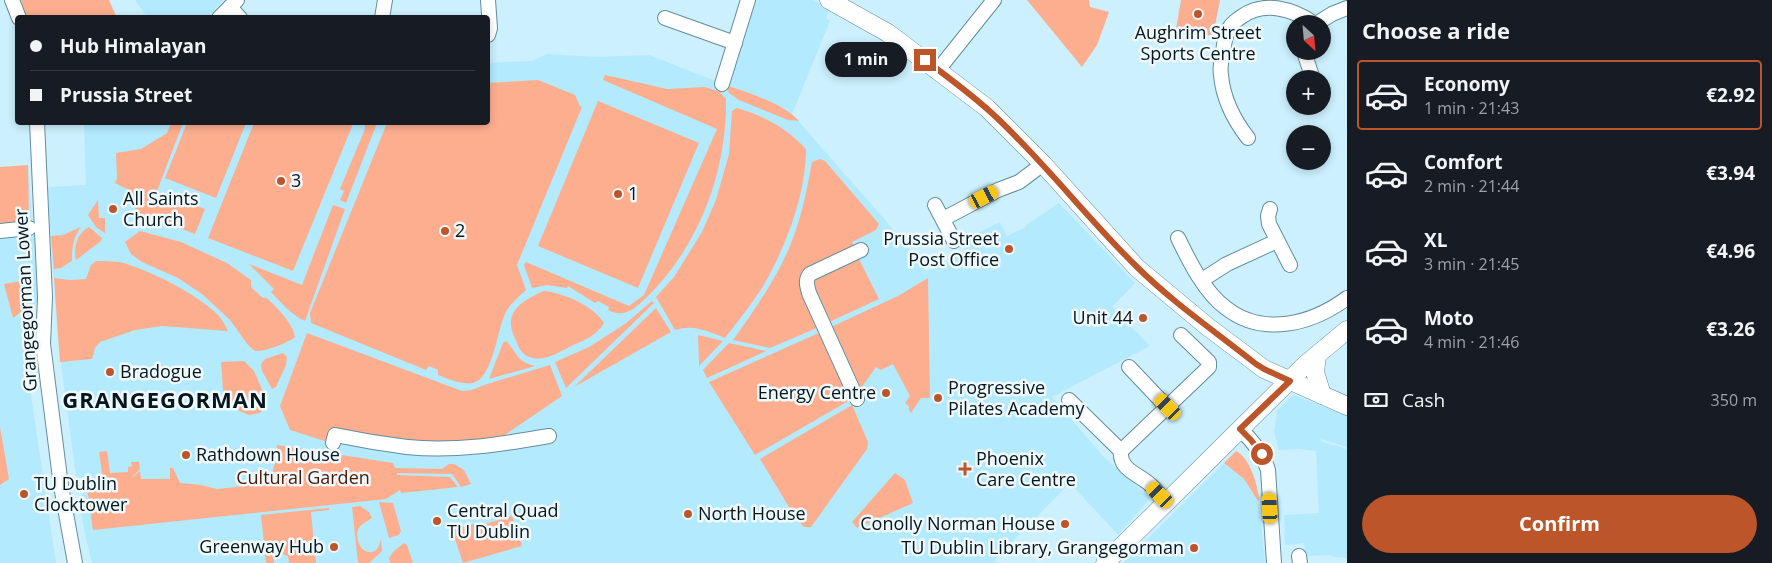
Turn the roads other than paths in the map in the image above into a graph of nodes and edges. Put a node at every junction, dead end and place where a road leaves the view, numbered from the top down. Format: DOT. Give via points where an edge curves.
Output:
graph roads {
  1 [pos="12,0"];
  2 [pos="385,0"];
  3 [pos="488,0"];
  4 [pos="748,0"];
  5 [pos="829,0"];
  6 [pos="994,0"];
  7 [pos="234,3"];
  8 [pos="1347,8"];
  9 [pos="18,15"];
  10 [pos="222,15"];
  11 [pos="239,15"];
  12 [pos="382,15"];
  13 [pos="489,15"];
  14 [pos="1303,15"];
  15 [pos="1330,15"];
  16 [pos="665,18"];
  17 [pos="735,44"];
  18 [pos="938,70"];
  19 [pos="722,84"];
  20 [pos="37,125"];
  21 [pos="1248,138"];
  22 [pos="1043,164"];
  23 [pos="936,205"];
  24 [pos="1270,209"];
  25 [pos="942,219"];
  26 [pos="29,228"];
  27 [pos="0,232"];
  28 [pos="1178,238"];
  29 [pos="954,241"];
  30 [pos="1277,241"];
  31 [pos="861,250"];
  32 [pos="1290,265"];
  33 [pos="1202,280"];
  34 [pos="1347,298"];
  35 [pos="1347,330"];
  36 [pos="1181,335"];
  37 [pos="1318,355"];
  38 [pos="1129,367"];
  39 [pos="1290,381"];
  40 [pos="1322,395"];
  41 [pos="856,399"];
  42 [pos="1069,400"];
  43 [pos="1347,406"];
  44 [pos="1168,407"];
  45 [pos="1240,429"];
  46 [pos="549,436"];
  47 [pos="333,443"];
  48 [pos="1121,451"];
  49 [pos="1165,503"];
  50 [pos="75,563"];
  51 [pos="1105,563"];
  52 [pos="1274,563"];
  1 -- 9 [label="street"];
  2 -- 12 [label="street"];
  3 -- 13 [label="street"];
  4 -- 17 [label="street"];
  5 -- 18 [label="main road" via="878,27"];
  6 -- 18 [label="street"];
  7 -- 10 [label="street"];
  7 -- 11 [label="street"];
  8 -- 15 [label="street"];
  14 -- 21 [label="street" via="1286,8 1266,6 1247,12 1230,26 1215,75 1231,111"];
  16 -- 17 [label="street"];
  17 -- 19 [label="street"];
  18 -- 22 [label="main road" via="987,108"];
  20 -- 50 [label="street, Grangegorman Lower" via="44,344 61,486"];
  22 -- 25 [label="street" via="1019,182"];
  22 -- 39 [label="main road" via="1138,268 1256,364"];
  23 -- 25 [label="street"];
  24 -- 30 [label="street" via="1269,224"];
  25 -- 29 [label="street"];
  26 -- 27 [label="street"];
  28 -- 33 [label="street"];
  30 -- 32 [label="street"];
  30 -- 33 [label="street" via="1227,264"];
  31 -- 41 [label="street" via="810,274 806,284"];
  33 -- 34 [label="street" via="1225,308 1247,321 1274,325 1298,323 1332,309"];
  35 -- 37 [label="main road"];
  36 -- 44 [label="street" via="1210,364"];
  37 -- 39 [label="main road"];
  37 -- 40 [label="main road" via="1315,372"];
  38 -- 44 [label="street"];
  39 -- 40 [label="main road"];
  39 -- 45 [label="main road"];
  40 -- 43 [label="main road"];
  42 -- 48 [label="street"];
  44 -- 48 [label="street"];
  45 -- 49 [label="main road"];
  45 -- 52 [label="street" via="1258,449 1268,470"];
  46 -- 47 [label="street" via="478,450 396,448 335,435"];
  48 -- 49 [label="street" via="1120,458 1126,467 1147,482"];
  49 -- 51 [label="main road"];
}
